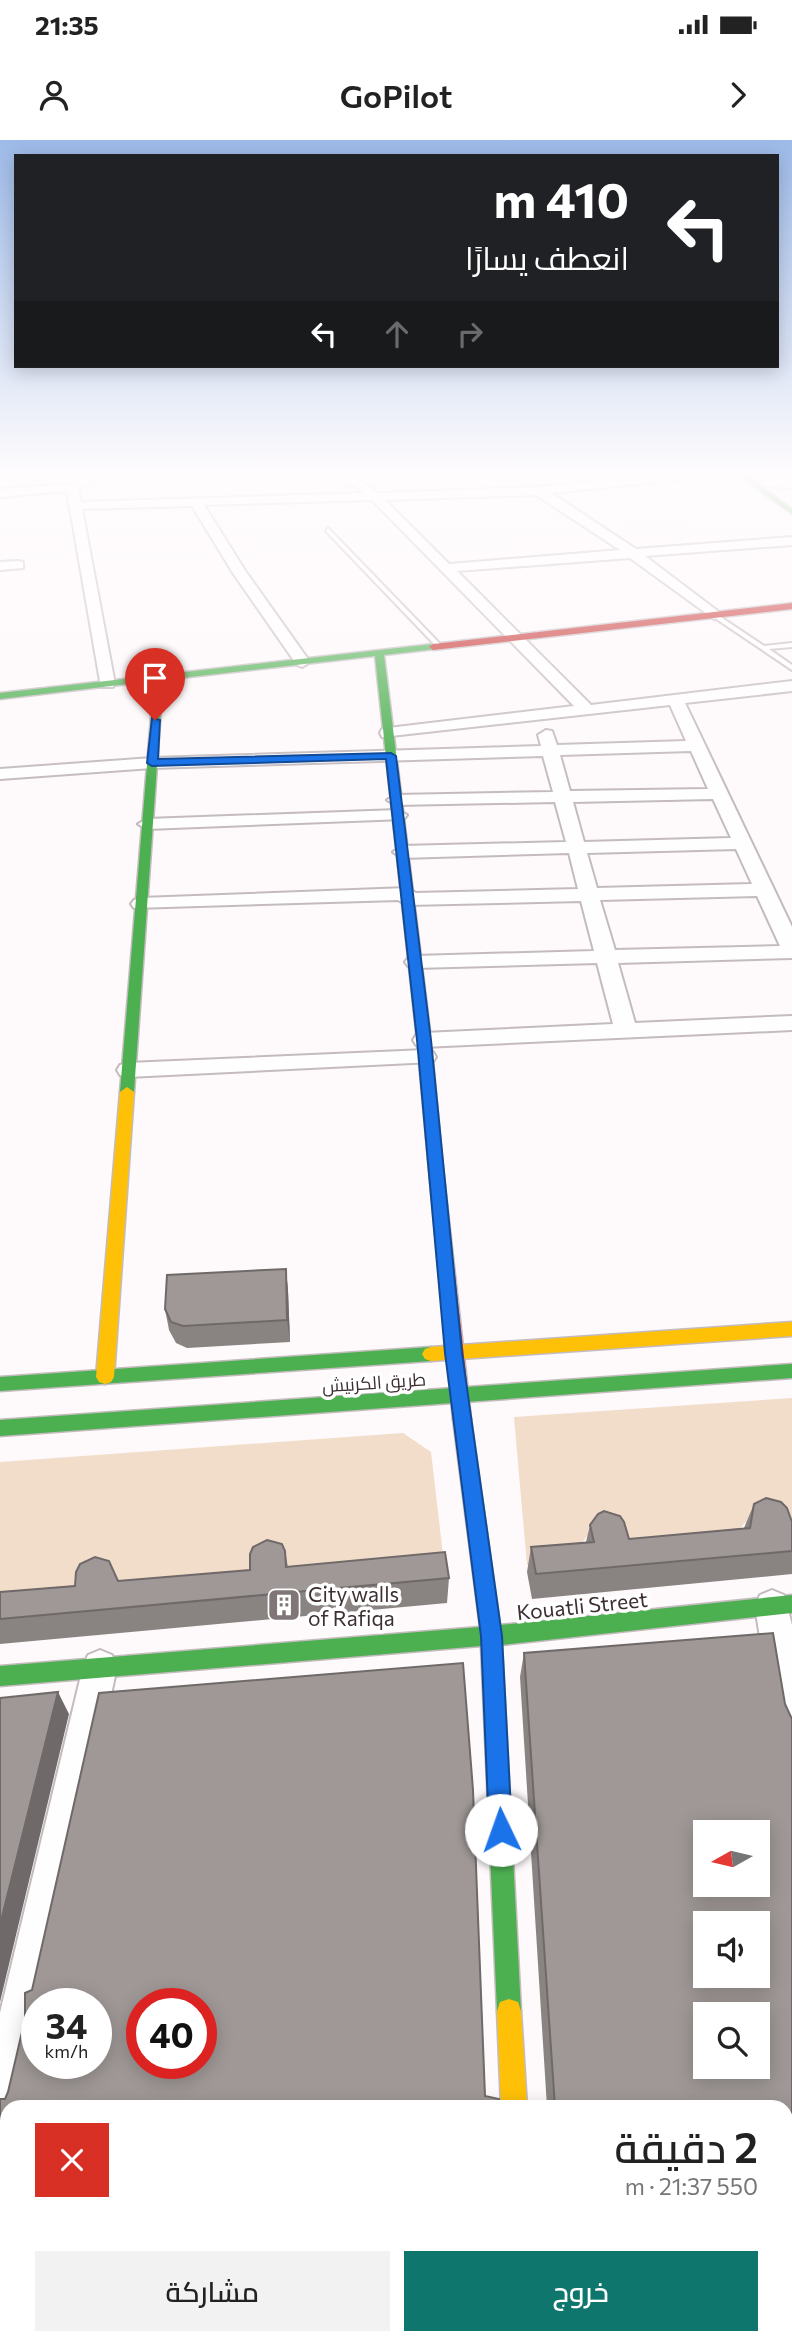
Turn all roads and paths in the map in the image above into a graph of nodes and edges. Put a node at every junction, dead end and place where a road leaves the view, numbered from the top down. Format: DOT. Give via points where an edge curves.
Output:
graph roads {
  1 [pos="88,578"];
  2 [pos="243,578"];
  3 [pos="374,578"];
  4 [pos="454,578"];
  5 [pos="665,578"];
  6 [pos="792,606"];
  7 [pos="714,615"];
  8 [pos="514,638"];
  9 [pos="792,645"];
  10 [pos="439,646"];
  11 [pos="763,648"];
  12 [pos="379,653"];
  13 [pos="302,662"];
  14 [pos="792,668"];
  15 [pos="159,678"];
  16 [pos="107,684"];
  17 [pos="792,686"];
  18 [pos="0,696"];
  19 [pos="676,701"];
  20 [pos="587,710"];
  21 [pos="540,716"];
  22 [pos="388,733"];
  23 [pos="698,746"];
  24 [pos="550,751"];
  25 [pos="391,756"];
  26 [pos="152,763"];
  27 [pos="0,774"];
  28 [pos="721,794"];
  29 [pos="562,798"];
  30 [pos="397,808"];
  31 [pos="148,824"];
  32 [pos="744,843"];
  33 [pos="576,846"];
  34 [pos="402,852"];
  35 [pos="765,890"];
  36 [pos="589,895"];
  37 [pos="407,896"];
  38 [pos="141,904"];
  39 [pos="792,951"];
  40 [pos="606,957"];
  41 [pos="415,962"];
  42 [pos="792,1023"];
  43 [pos="626,1031"];
  44 [pos="425,1048"];
  45 [pos="128,1070"];
  46 [pos="792,1329"];
  47 [pos="453,1353"];
  48 [pos="792,1371"];
  49 [pos="105,1377"];
  50 [pos="0,1384"];
  51 [pos="459,1395"];
  52 [pos="0,1428"];
  53 [pos="782,1605"];
  54 [pos="491,1636"];
  55 [pos="100,1667"];
  56 [pos="0,1676"];
  57 [pos="792,1726"];
  58 [pos="0,2100"];
  59 [pos="514,2100"];
  1 -- 16 [label="street"];
  2 -- 13 [label="street"];
  3 -- 10 [label="lane"];
  4 -- 8 [label="street"];
  5 -- 7 [label="street"];
  6 -- 7 [label="street"];
  7 -- 8 [label="street"];
  7 -- 11 [label="lane"];
  8 -- 10 [label="street"];
  8 -- 20 [label="street"];
  9 -- 11 [label="lane"];
  10 -- 12 [label="street"];
  11 -- 14 [label="lane"];
  12 -- 13 [label="street"];
  12 -- 22 [label="street"];
  13 -- 15 [label="street"];
  15 -- 16 [label="street"];
  15 -- 26 [label="street"];
  16 -- 18 [label="street"];
  17 -- 19 [label="street"];
  19 -- 20 [label="street"];
  19 -- 23 [label="street"];
  20 -- 21 [label="street"];
  21 -- 22 [label="street"];
  21 -- 24 [label="street"];
  22 -- 25 [label="street"];
  23 -- 24 [label="street"];
  23 -- 28 [label="street"];
  24 -- 25 [label="street"];
  24 -- 29 [label="street"];
  25 -- 26 [label="street"];
  25 -- 30 [label="street"];
  26 -- 27 [label="street"];
  26 -- 31 [label="street"];
  28 -- 29 [label="street"];
  28 -- 32 [label="street"];
  29 -- 30 [label="street"];
  29 -- 33 [label="street"];
  30 -- 31 [label="street"];
  30 -- 34 [label="street"];
  31 -- 38 [label="street"];
  32 -- 33 [label="street"];
  32 -- 35 [label="street"];
  33 -- 34 [label="street"];
  33 -- 36 [label="street"];
  34 -- 37 [label="street"];
  35 -- 36 [label="street"];
  35 -- 39 [label="street"];
  36 -- 37 [label="street"];
  36 -- 40 [label="street"];
  37 -- 38 [label="street"];
  37 -- 41 [label="street"];
  38 -- 45 [label="street"];
  39 -- 40 [label="street"];
  40 -- 41 [label="street"];
  40 -- 43 [label="street"];
  41 -- 44 [label="street"];
  42 -- 43 [label="street"];
  43 -- 44 [label="street"];
  44 -- 45 [label="street"];
  44 -- 47 [label="street"];
  45 -- 49 [label="street"];
  46 -- 47 [label="street, طريق الكرنيش"];
  47 -- 49 [label="street, طريق الكرنيش"];
  47 -- 51 [label="street"];
  48 -- 51 [label="street, طريق الكرنيش"];
  49 -- 50 [label="street, طريق الكرنيش"];
  51 -- 52 [label="street, طريق الكرنيش"];
  51 -- 54 [label="street"];
  53 -- 54 [label="street, Kouatli Street"];
  53 -- 57 [label="street"];
  54 -- 55 [label="street, Kouatli Street"];
  54 -- 59 [label="street"];
  55 -- 56 [label="street, Kouatli Street"];
  55 -- 58 [label="street"];
}
